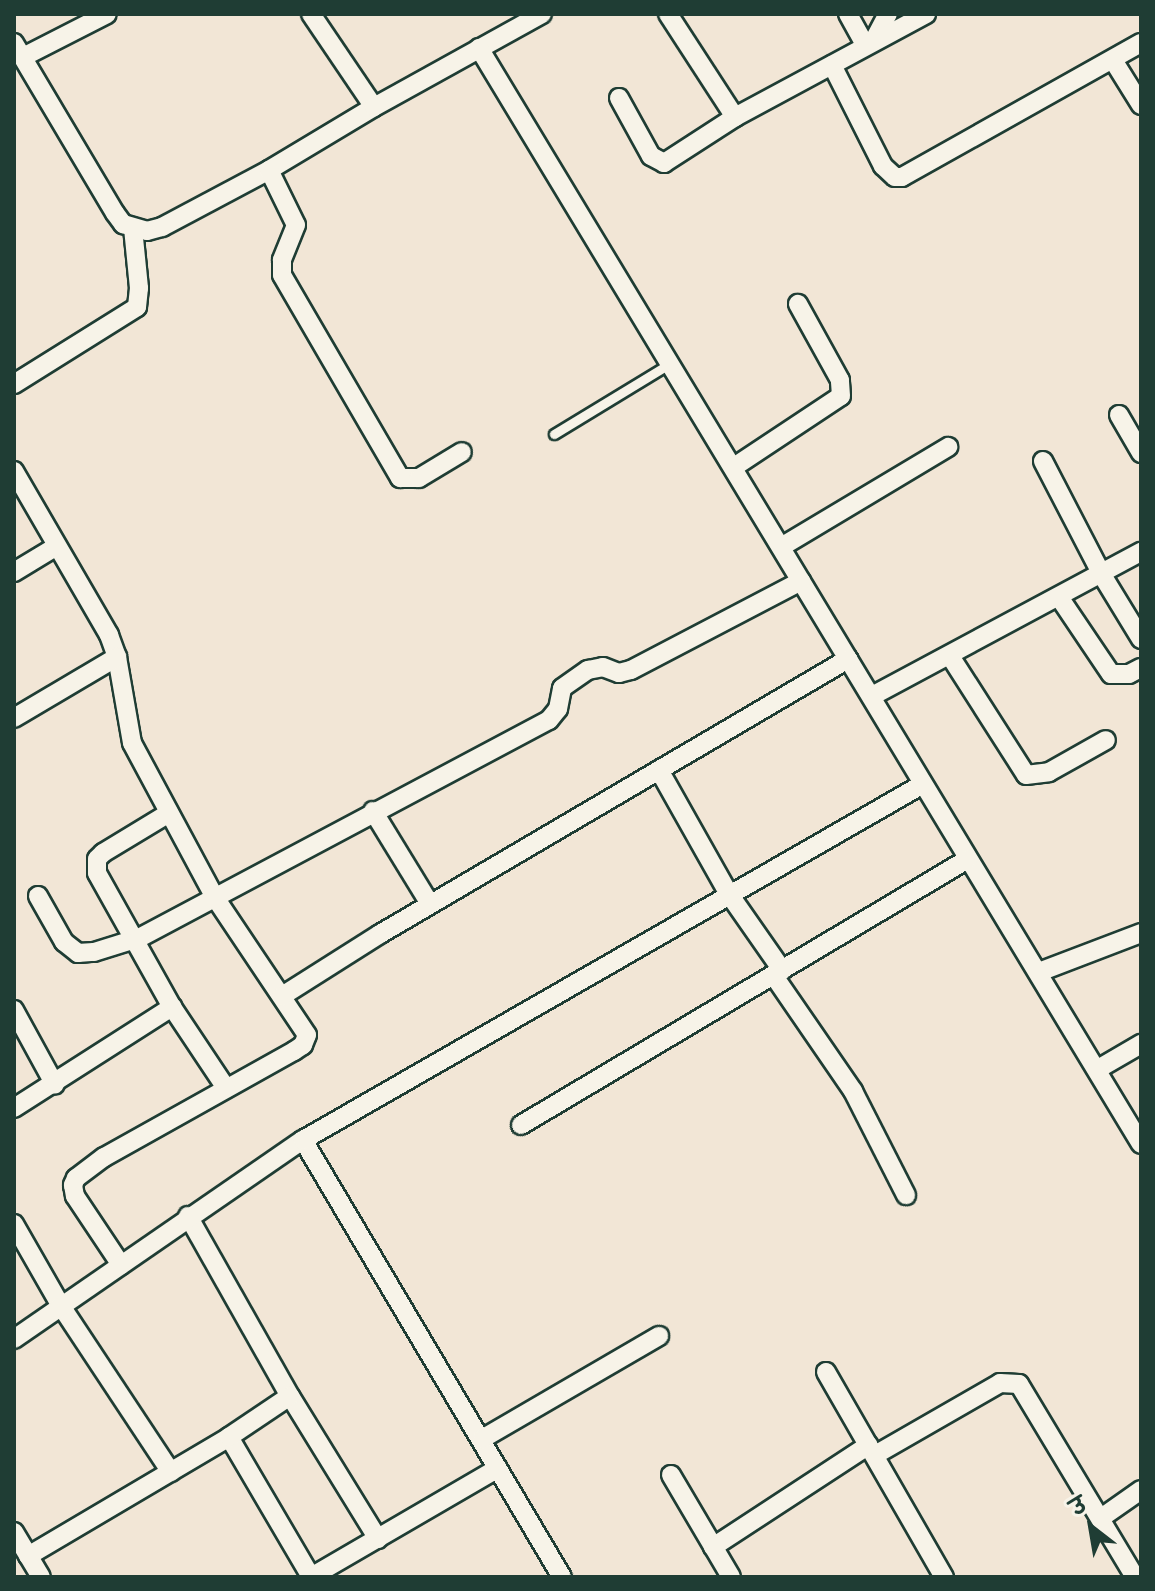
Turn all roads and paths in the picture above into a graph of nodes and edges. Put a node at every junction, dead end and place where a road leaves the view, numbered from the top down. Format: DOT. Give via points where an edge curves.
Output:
graph roads {
  1 [pos="107,14"];
  2 [pos="311,14"];
  3 [pos="542,14"];
  4 [pos="668,14"];
  5 [pos="848,14"];
  6 [pos="888,14"];
  7 [pos="926,14"];
  8 [pos="869,42"];
  9 [pos="1141,43"];
  10 [pos="479,48"];
  11 [pos="18,50"];
  12 [pos="1113,60"];
  13 [pos="832,65"];
  14 [pos="619,98"];
  15 [pos="1141,105"];
  16 [pos="374,107"];
  17 [pos="735,117"];
  18 [pos="269,170"];
  19 [pos="133,228"];
  20 [pos="798,304"];
  21 [pos="672,363"];
  22 [pos="14,384"];
  23 [pos="1119,415"];
  24 [pos="554,434"];
  25 [pos="948,447"];
  26 [pos="462,452"];
  27 [pos="1141,453"];
  28 [pos="1043,461"];
  29 [pos="734,467"];
  30 [pos="14,471"];
  31 [pos="57,546"];
  32 [pos="781,547"];
  33 [pos="1141,552"];
  34 [pos="14,572"];
  35 [pos="1102,575"];
  36 [pos="801,581"];
  37 [pos="1059,597"];
  38 [pos="1141,639"];
  39 [pos="950,656"];
  40 [pos="117,657"];
  41 [pos="848,659"];
  42 [pos="1141,668"];
  43 [pos="872,696"];
  44 [pos="14,718"];
  45 [pos="1106,740"];
  46 [pos="659,770"];
  47 [pos="923,784"];
  48 [pos="373,811"];
  49 [pos="169,813"];
  50 [pos="968,859"];
  51 [pos="729,894"];
  52 [pos="38,896"];
  53 [pos="214,896"];
  54 [pos="430,904"];
  55 [pos="1141,933"];
  56 [pos="132,940"];
  57 [pos="1039,972"];
  58 [pos="778,973"];
  59 [pos="282,996"];
  60 [pos="172,1007"];
  61 [pos="14,1010"];
  62 [pos="1141,1044"];
  63 [pos="1098,1069"];
  64 [pos="55,1085"];
  65 [pos="226,1088"];
  66 [pos="14,1108"];
  67 [pos="521,1125"];
  68 [pos="303,1140"];
  69 [pos="1141,1144"];
  70 [pos="906,1195"];
  71 [pos="188,1216"];
  72 [pos="14,1224"];
  73 [pos="121,1265"];
  74 [pos="61,1306"];
  75 [pos="659,1336"];
  76 [pos="14,1339"];
  77 [pos="826,1372"];
  78 [pos="290,1396"];
  79 [pos="229,1437"];
  80 [pos="482,1439"];
  81 [pos="872,1450"];
  82 [pos="498,1468"];
  83 [pos="171,1472"];
  84 [pos="671,1475"];
  85 [pos="1141,1490"];
  86 [pos="1101,1518"];
  87 [pos="14,1532"];
  88 [pos="378,1539"];
  89 [pos="713,1547"];
  90 [pos="28,1556"];
  91 [pos="41,1577"];
  92 [pos="311,1577"];
  93 [pos="562,1577"];
  94 [pos="731,1577"];
  95 [pos="944,1577"];
  96 [pos="1135,1577"];
  1 -- 11 [label="street"];
  2 -- 16 [label="street"];
  3 -- 10 [label="street"];
  4 -- 17 [label="street"];
  5 -- 8 [label="street"];
  6 -- 8 [label="street"];
  7 -- 8 [label="street"];
  8 -- 13 [label="street"];
  9 -- 12 [label="street"];
  10 -- 16 [label="street"];
  10 -- 21 [label="street"];
  11 -- 19 [label="street" via="115,213"];
  12 -- 13 [label="street" via="895,177 883,166"];
  12 -- 15 [label="street"];
  13 -- 17 [label="street"];
  14 -- 17 [label="street" via="656,162 676,157"];
  16 -- 18 [label="street"];
  18 -- 19 [label="street" via="162,227"];
  18 -- 26 [label="street" via="296,225 282,260 282,275 400,478 419,478"];
  19 -- 22 [label="street" via="137,307"];
  20 -- 29 [label="street" via="840,380 841,396"];
  21 -- 24 [label="lane"];
  21 -- 29 [label="street"];
  23 -- 27 [label="street"];
  25 -- 32 [label="street"];
  28 -- 35 [label="street"];
  29 -- 32 [label="street"];
  30 -- 31 [label="street"];
  31 -- 34 [label="street"];
  31 -- 40 [label="street" via="102,620"];
  32 -- 36 [label="street"];
  33 -- 35 [label="street"];
  35 -- 37 [label="street"];
  35 -- 38 [label="street"];
  36 -- 41 [label="street"];
  36 -- 48 [label="street" via="631,670 588,670 562,688 558,709 549,720"];
  37 -- 39 [label="street"];
  37 -- 42 [label="street" via="1111,674"];
  39 -- 43 [label="street"];
  39 -- 45 [label="street" via="1026,775 1049,772"];
  40 -- 44 [label="street"];
  40 -- 49 [label="street" via="128,731"];
  41 -- 43 [label="street"];
  41 -- 46 [label="street"];
  43 -- 47 [label="street"];
  46 -- 51 [label="street"];
  46 -- 54 [label="street"];
  47 -- 50 [label="street"];
  47 -- 51 [label="street"];
  48 -- 53 [label="street"];
  48 -- 54 [label="street"];
  49 -- 53 [label="street"];
  49 -- 56 [label="street" via="97,859 97,873"];
  50 -- 57 [label="street"];
  50 -- 58 [label="street"];
  51 -- 58 [label="street"];
  51 -- 68 [label="street"];
  52 -- 56 [label="street" via="71,950 85,954"];
  53 -- 56 [label="street"];
  53 -- 59 [label="street"];
  54 -- 59 [label="street"];
  55 -- 57 [label="street"];
  56 -- 60 [label="street"];
  57 -- 63 [label="street"];
  58 -- 67 [label="street"];
  58 -- 70 [label="street" via="853,1091"];
  59 -- 65 [label="street" via="307,1040"];
  60 -- 64 [label="street"];
  60 -- 65 [label="street"];
  61 -- 64 [label="street"];
  62 -- 63 [label="street"];
  63 -- 69 [label="street"];
  64 -- 66 [label="street"];
  65 -- 73 [label="street" via="76,1178 75,1196"];
  68 -- 71 [label="street"];
  68 -- 80 [label="street"];
  71 -- 73 [label="street"];
  71 -- 78 [label="street"];
  72 -- 74 [label="street"];
  73 -- 74 [label="street"];
  74 -- 76 [label="street"];
  74 -- 83 [label="street"];
  75 -- 80 [label="street"];
  77 -- 81 [label="street"];
  78 -- 79 [label="street"];
  78 -- 88 [label="street"];
  79 -- 83 [label="street"];
  79 -- 92 [label="street"];
  80 -- 82 [label="street"];
  81 -- 86 [label="street" via="1011,1381 1027,1394"];
  81 -- 89 [label="street"];
  81 -- 95 [label="street"];
  82 -- 88 [label="street"];
  82 -- 93 [label="street"];
  83 -- 90 [label="street"];
  84 -- 89 [label="street"];
  85 -- 86 [label="street"];
  86 -- 96 [label="street"];
  87 -- 90 [label="street"];
  88 -- 92 [label="street"];
  89 -- 94 [label="street"];
  90 -- 91 [label="street"];
}
